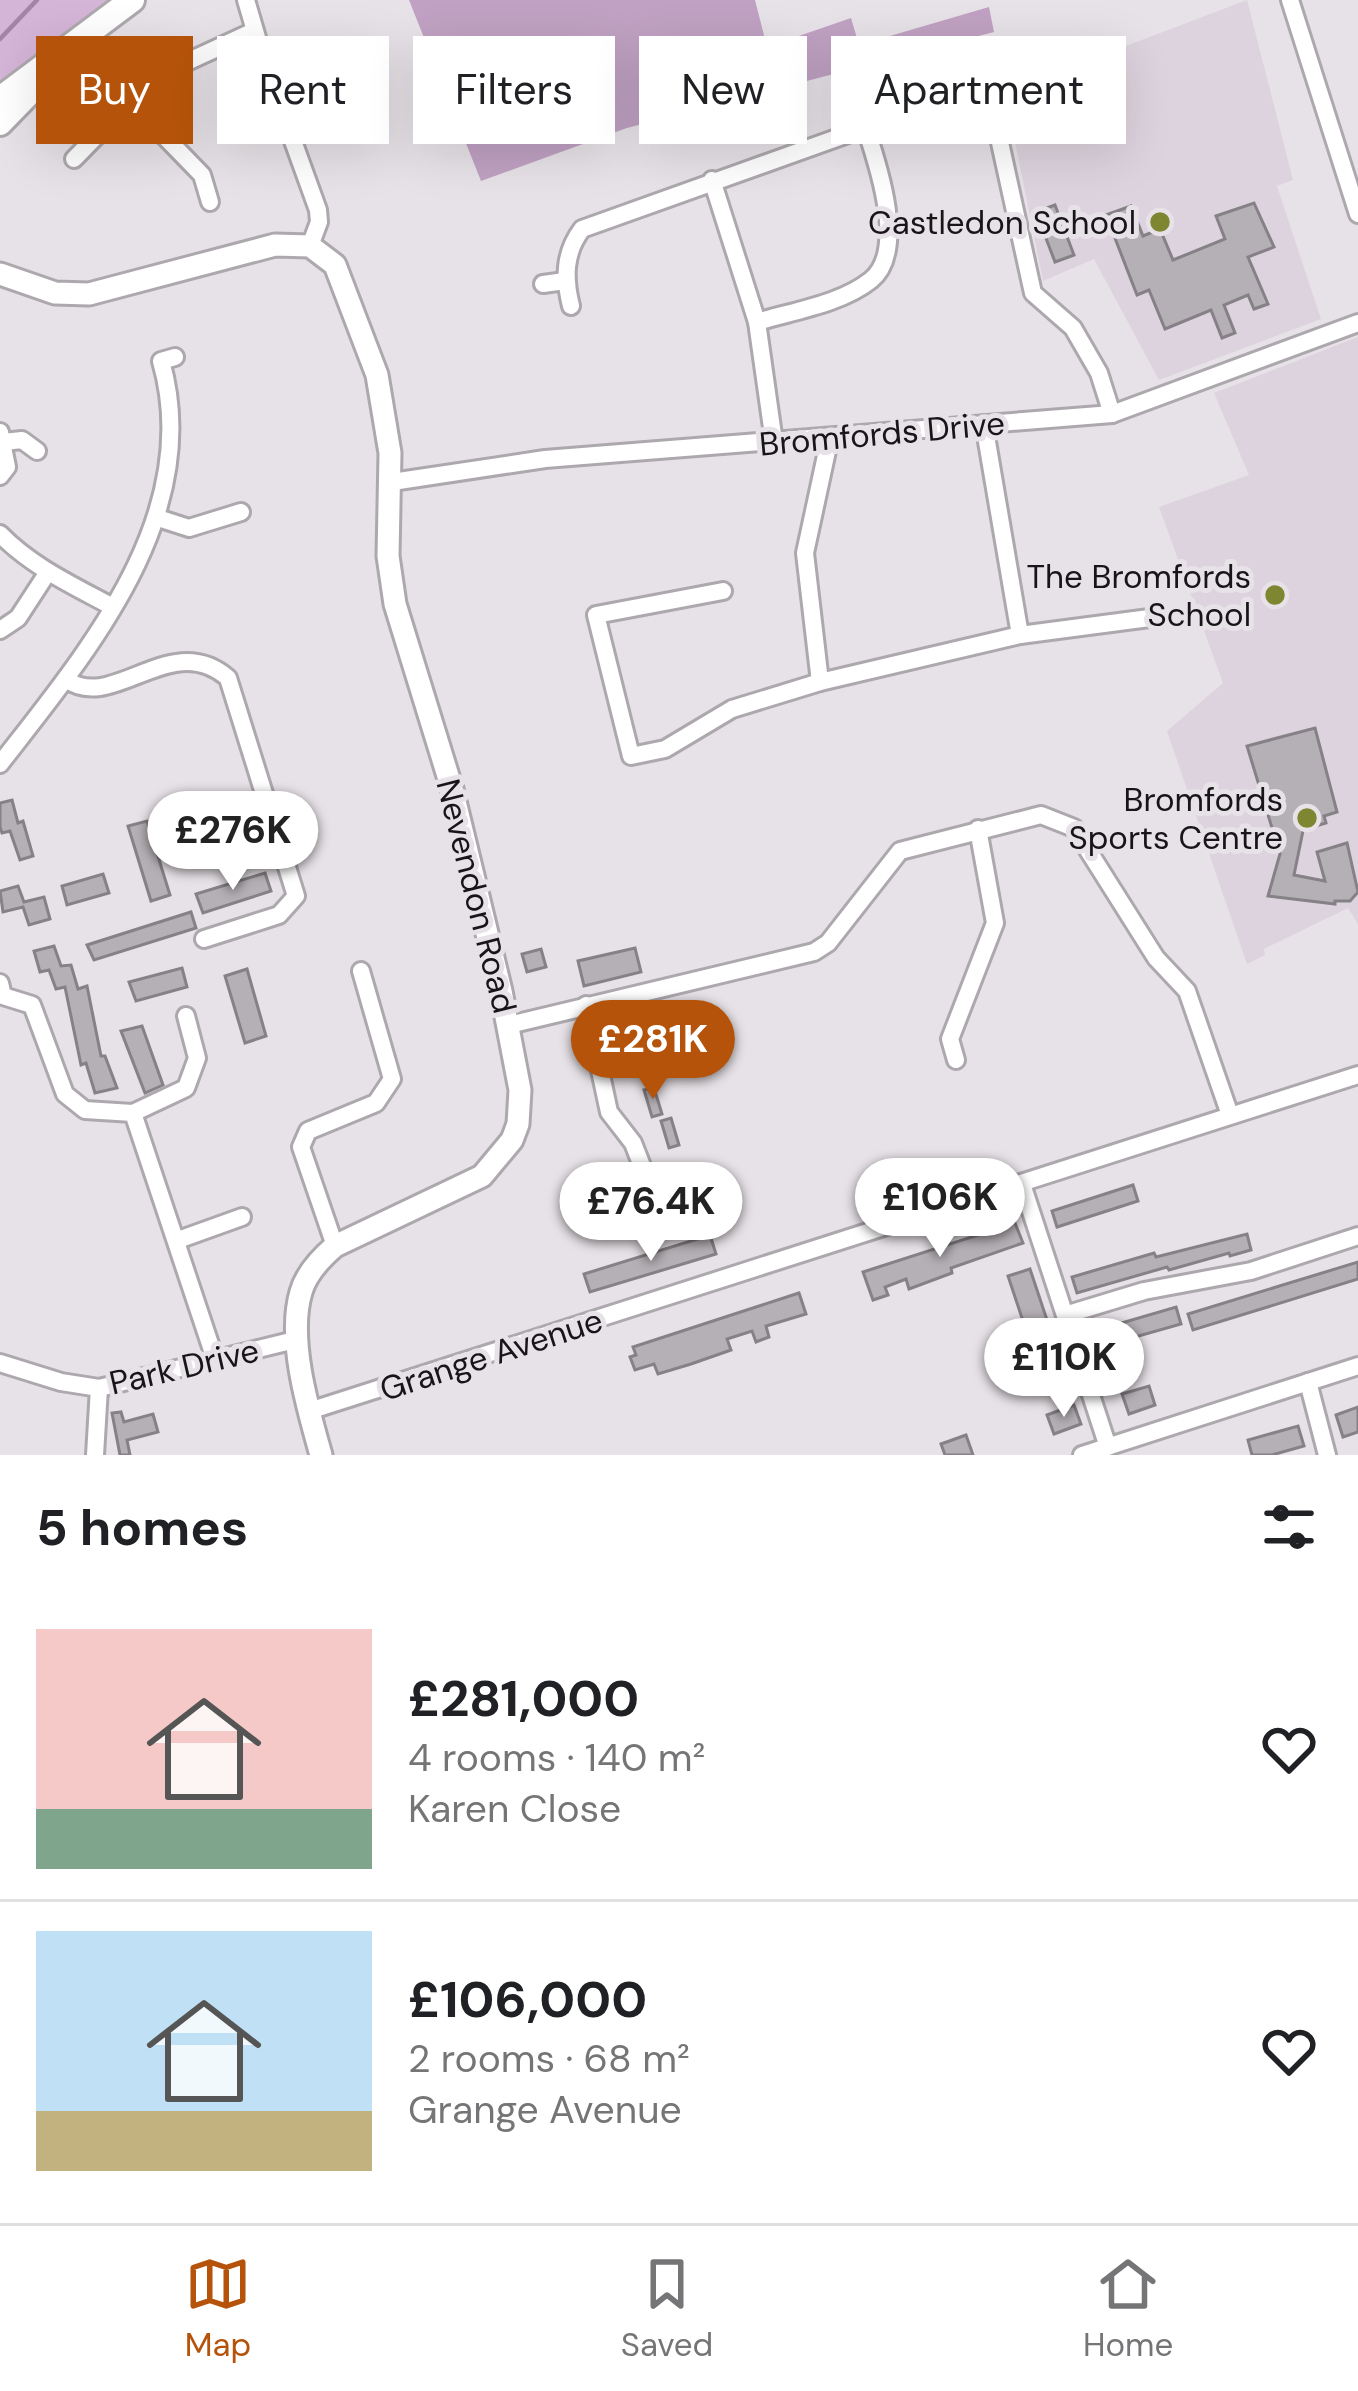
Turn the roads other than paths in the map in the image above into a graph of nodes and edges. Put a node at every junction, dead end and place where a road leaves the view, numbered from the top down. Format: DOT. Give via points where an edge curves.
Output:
graph roads {
  1 [pos="132,0"];
  2 [pos="246,0"];
  3 [pos="1290,0"];
  4 [pos="254,31"];
  5 [pos="86,36"];
  6 [pos="193,59"];
  7 [pos="36,73"];
  8 [pos="36,86"];
  9 [pos="0,99"];
  10 [pos="0,123"];
  11 [pos="831,141"];
  12 [pos="90,144"];
  13 [pos="170,144"];
  14 [pos="871,144"];
  15 [pos="1000,144"];
  16 [pos="74,159"];
  17 [pos="712,180"];
  18 [pos="210,202"];
  19 [pos="1358,214"];
  20 [pos="310,246"];
  21 [pos="5,274"];
  22 [pos="565,281"];
  23 [pos="543,284"];
  24 [pos="571,306"];
  25 [pos="757,322"];
  26 [pos="1358,323"];
  27 [pos="175,357"];
  28 [pos="1112,414"];
  29 [pos="984,424"];
  30 [pos="2,437"];
  31 [pos="830,437"];
  32 [pos="774,442"];
  33 [pos="37,451"];
  34 [pos="0,476"];
  35 [pos="392,482"];
  36 [pos="241,512"];
  37 [pos="158,518"];
  38 [pos="0,534"];
  39 [pos="48,572"];
  40 [pos="723,591"];
  41 [pos="111,606"];
  42 [pos="1157,617"];
  43 [pos="0,630"];
  44 [pos="1020,635"];
  45 [pos="66,680"];
  46 [pos="820,682"];
  47 [pos="0,764"];
  48 [pos="978,829"];
  49 [pos="204,939"];
  50 [pos="361,971"];
  51 [pos="0,983"];
  52 [pos="586,1005"];
  53 [pos="186,1016"];
  54 [pos="509,1025"];
  55 [pos="956,1060"];
  56 [pos="1358,1075"];
  57 [pos="133,1113"];
  58 [pos="1230,1115"];
  59 [pos="642,1166"];
  60 [pos="1022,1184"];
  61 [pos="242,1217"];
  62 [pos="1358,1236"];
  63 [pos="178,1240"];
  64 [pos="335,1246"];
  65 [pos="1065,1315"];
  66 [pos="298,1340"];
  67 [pos="215,1359"];
  68 [pos="0,1363"];
  69 [pos="1358,1366"];
  70 [pos="1308,1382"];
  71 [pos="99,1388"];
  72 [pos="308,1411"];
  73 [pos="1108,1447"];
  74 [pos="95,1455"];
  75 [pos="321,1455"];
  76 [pos="1082,1455"];
  77 [pos="1327,1455"];
  1 -- 5 [label="main road"];
  2 -- 4 [label="street"];
  3 -- 19 [label="street"];
  4 -- 6 [label="street"];
  4 -- 20 [label="street" via="318,210"];
  7 -- 9 [label="main road"];
  8 -- 10 [label="main road"];
  11 -- 17 [label="street"];
  12 -- 16 [label="street"];
  13 -- 18 [label="street" via="202,176"];
  14 -- 25 [label="street" via="887,226 886,259 875,278"];
  15 -- 28 [label="street" via="1033,293 1073,328"];
  17 -- 22 [label="street" via="582,230 570,245"];
  17 -- 25 [label="street"];
  20 -- 21 [label="street" via="275,244 88,294 55,293"];
  20 -- 35 [label="street, Nevendon Road" via="340,273 366,343 386,414"];
  22 -- 23 [label="street"];
  22 -- 24 [label="street"];
  25 -- 32 [label="street"];
  26 -- 28 [label="street, Bromfords Drive"];
  27 -- 37 [label="street" via="161,362 170,455"];
  28 -- 29 [label="street, Bromfords Drive"];
  29 -- 31 [label="street, Bromfords Drive"];
  29 -- 44 [label="street"];
  30 -- 33 [label="street"];
  30 -- 34 [label="street" via="7,467"];
  31 -- 32 [label="street, Bromfords Drive"];
  31 -- 46 [label="street" via="805,554"];
  32 -- 35 [label="street, Bromfords Drive" via="545,459"];
  35 -- 54 [label="street, Nevendon Road" via="395,604 452,789"];
  36 -- 37 [label="street" via="189,528"];
  37 -- 41 [label="street"];
  38 -- 39 [label="street"];
  39 -- 41 [label="street"];
  39 -- 43 [label="street" via="18,618"];
  40 -- 46 [label="street" via="596,616 631,756 664,749 732,709"];
  41 -- 45 [label="street"];
  42 -- 44 [label="street"];
  44 -- 46 [label="street"];
  45 -- 47 [label="street"];
  45 -- 49 [label="street" via="94,688 184,659 211,663 228,678 296,896 279,915"];
  48 -- 52 [label="street" via="900,851 814,952"];
  48 -- 55 [label="street" via="995,923 950,1039"];
  48 -- 58 [label="street" via="1040,815 1074,828 1156,958 1187,991"];
  50 -- 64 [label="street" via="392,1079 376,1103 308,1131 301,1147"];
  51 -- 57 [label="street" via="4,996 32,1005 64,1094 86,1110"];
  52 -- 54 [label="street"];
  52 -- 59 [label="street" via="609,1112"];
  53 -- 57 [label="street" via="197,1058 186,1088"];
  54 -- 64 [label="street, Nevendon Road" via="520,1090 518,1124 503,1154 482,1175"];
  56 -- 58 [label="street, Grange Avenue"];
  57 -- 63 [label="street"];
  58 -- 60 [label="street, Grange Avenue"];
  60 -- 65 [label="street"];
  60 -- 72 [label="street, Grange Avenue"];
  61 -- 63 [label="street"];
  62 -- 65 [label="street"];
  63 -- 67 [label="street"];
  64 -- 66 [label="street, Nevendon Road" via="301,1293"];
  65 -- 73 [label="street"];
  66 -- 67 [label="street, Park Drive"];
  66 -- 72 [label="street, Nevendon Road"];
  67 -- 71 [label="street, Park Drive"];
  68 -- 71 [label="street, Park Drive"];
  69 -- 70 [label="street"];
  70 -- 73 [label="street"];
  70 -- 77 [label="street"];
  71 -- 74 [label="street"];
  72 -- 75 [label="street, Nevendon Road"];
  73 -- 76 [label="street"];
}
